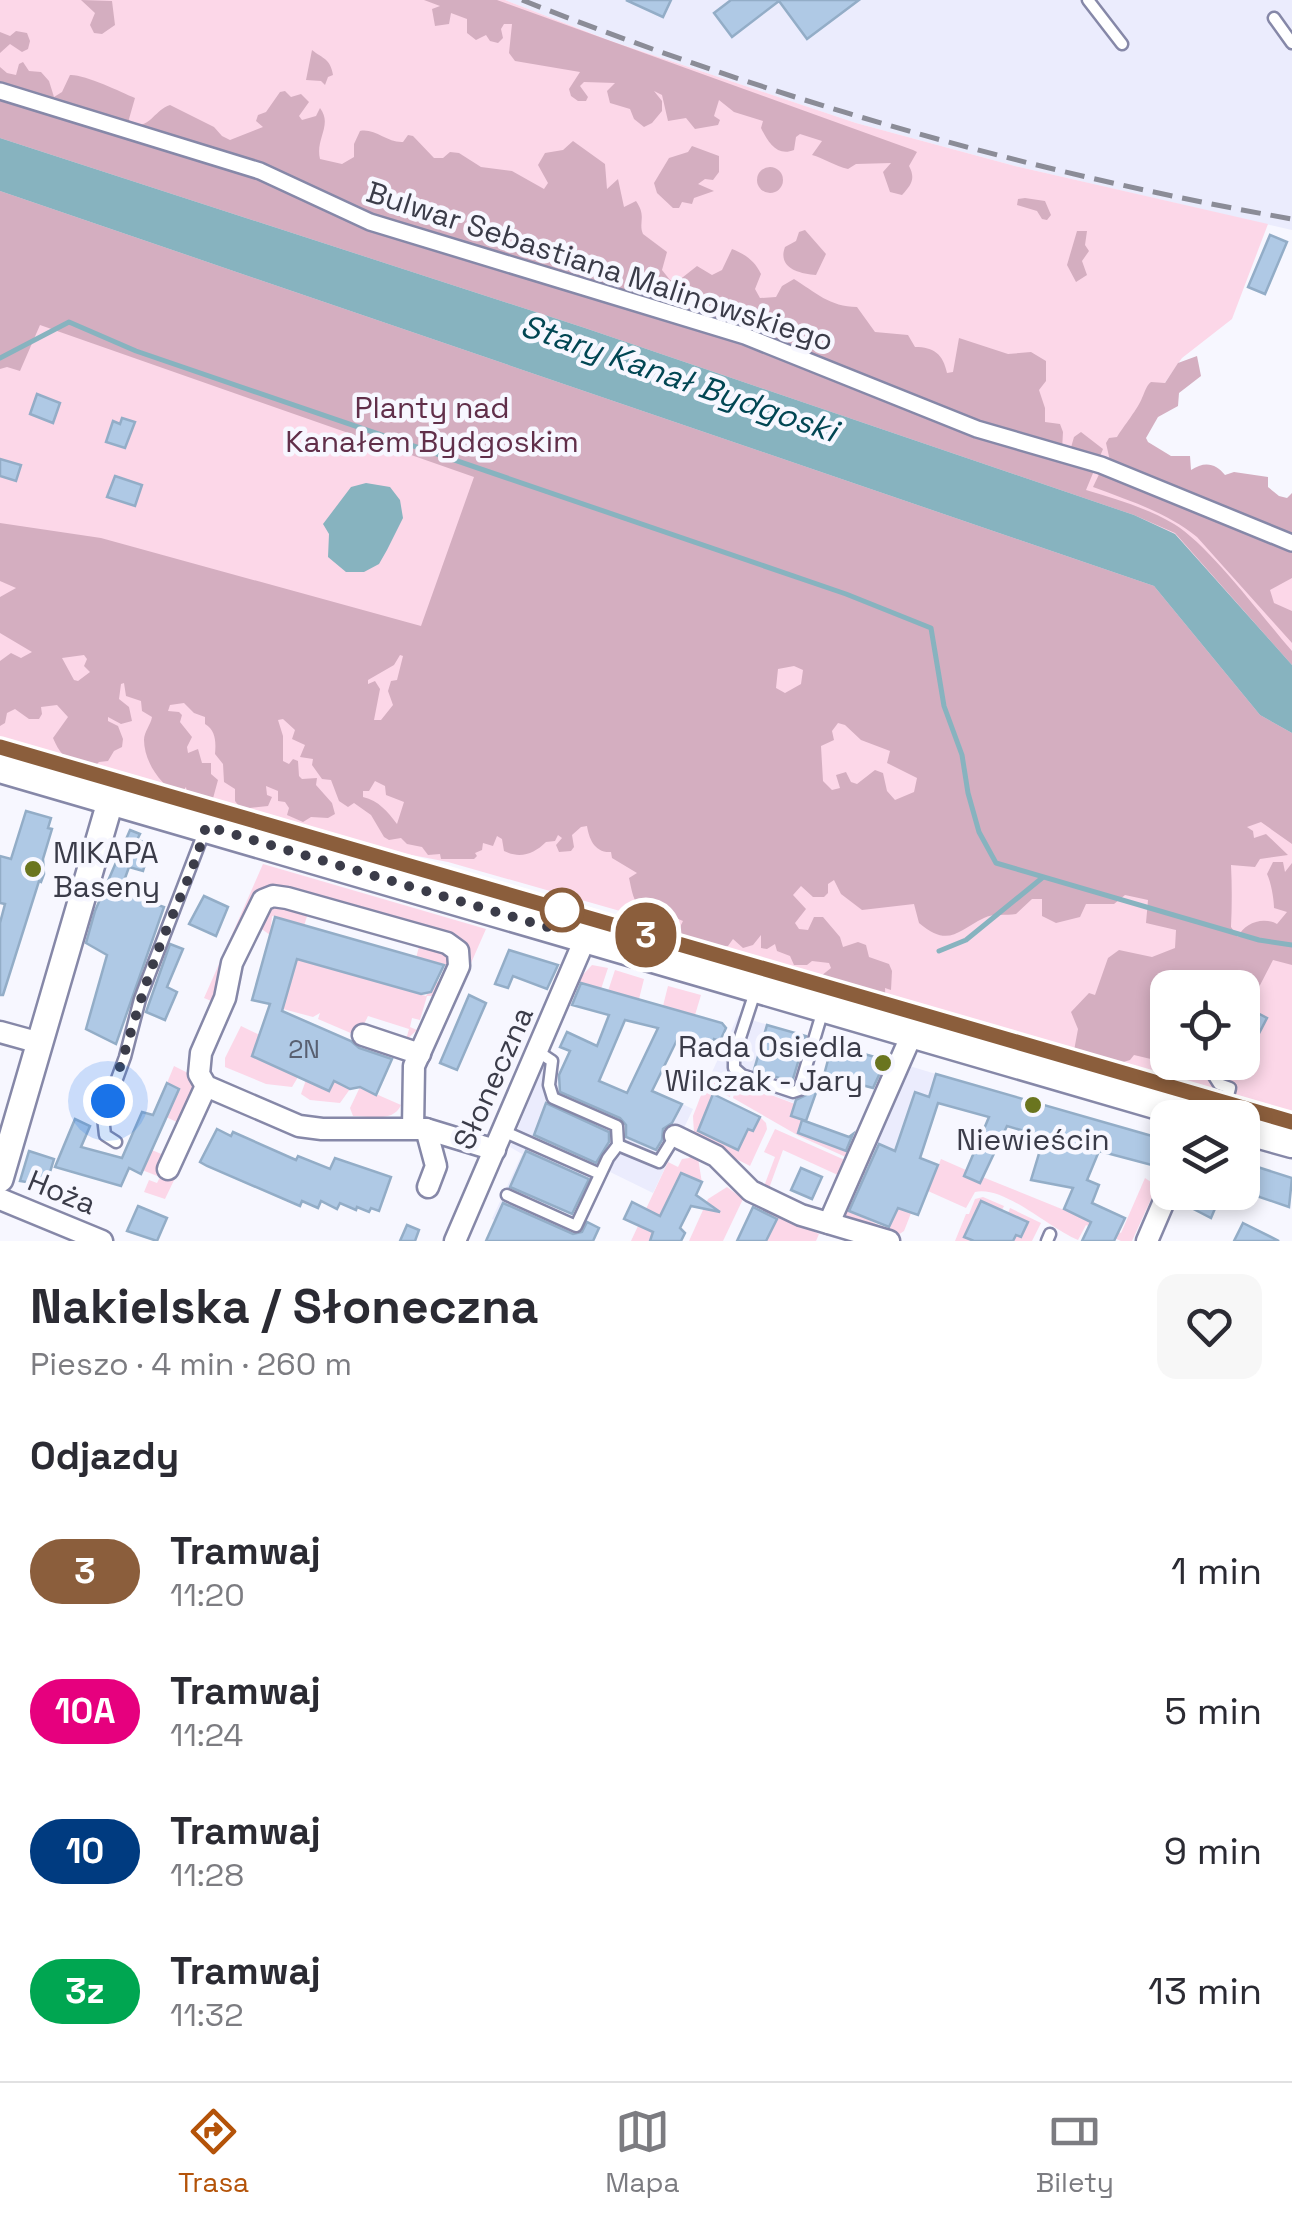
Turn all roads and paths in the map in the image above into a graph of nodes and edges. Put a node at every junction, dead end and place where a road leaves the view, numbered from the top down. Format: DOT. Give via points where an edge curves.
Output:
graph roads {
  1 [pos="1088,0"];
  2 [pos="1274,18"];
  3 [pos="1292,43"];
  4 [pos="1122,44"];
  5 [pos="0,90"];
  6 [pos="1292,543"];
  7 [pos="0,768"];
  8 [pos="111,799"];
  9 [pos="206,826"];
  10 [pos="585,938"];
  11 [pos="756,988"];
  12 [pos="824,1008"];
  13 [pos="0,1032"];
  14 [pos="362,1034"];
  15 [pos="912,1034"];
  16 [pos="40,1043"];
  17 [pos="537,1051"];
  18 [pos="420,1054"];
  19 [pos="1216,1080"];
  20 [pos="206,1086"];
  21 [pos="1220,1100"];
  22 [pos="1150,1101"];
  23 [pos="419,1129"];
  24 [pos="1260,1133"];
  25 [pos="674,1136"];
  26 [pos="499,1141"];
  27 [pos="116,1142"];
  28 [pos="1292,1142"];
  29 [pos="618,1145"];
  30 [pos="168,1169"];
  31 [pos="600,1174"];
  32 [pos="0,1179"];
  33 [pos="428,1187"];
  34 [pos="507,1195"];
  35 [pos="0,1199"];
  36 [pos="1160,1210"];
  37 [pos="829,1223"];
  38 [pos="102,1241"];
  39 [pos="455,1241"];
  40 [pos="889,1241"];
  41 [pos="1147,1241"];
  1 -- 4 [label="lane"];
  2 -- 3 [label="lane"];
  5 -- 6 [label="street, Bulwar Sebastiana Malinowskiego" via="260,171 370,222 745,336 977,430 1101,465"];
  7 -- 8 [label="main road"];
  8 -- 9 [label="main road"];
  8 -- 16 [label="street"];
  9 -- 10 [label="main road"];
  9 -- 27 [label="lane" via="103,1116 105,1135"];
  10 -- 11 [label="main road"];
  10 -- 17 [label="street, Słoneczna"];
  11 -- 12 [label="main road"];
  11 -- 12 [label="lane" via="734,1068 792,1092 799,1090"];
  12 -- 15 [label="main road"];
  13 -- 16 [label="street"];
  14 -- 18 [label="street"];
  15 -- 22 [label="main road"];
  15 -- 37 [label="street"];
  16 -- 32 [label="street"];
  17 -- 26 [label="street, Słoneczna"];
  17 -- 29 [label="lane" via="552,1061 553,1098 617,1126"];
  18 -- 20 [label="street" via="432,1007 461,962 452,945 268,898 232,963 201,1053 198,1067"];
  18 -- 23 [label="street" via="414,1066"];
  19 -- 21 [label="lane" via="1230,1088"];
  20 -- 23 [label="street" via="308,1128"];
  20 -- 30 [label="street"];
  23 -- 26 [label="street"];
  23 -- 33 [label="street" via="436,1166"];
  24 -- 28 [label="main road"];
  25 -- 29 [label="lane" via="659,1162"];
  25 -- 37 [label="street" via="716,1156 751,1191"];
  26 -- 31 [label="lane"];
  26 -- 39 [label="street, Słoneczna"];
  29 -- 31 [label="lane"];
  31 -- 34 [label="lane" via="576,1226"];
  35 -- 38 [label="street, Hoża"];
  36 -- 41 [label="street"];
  37 -- 40 [label="street"];
}
